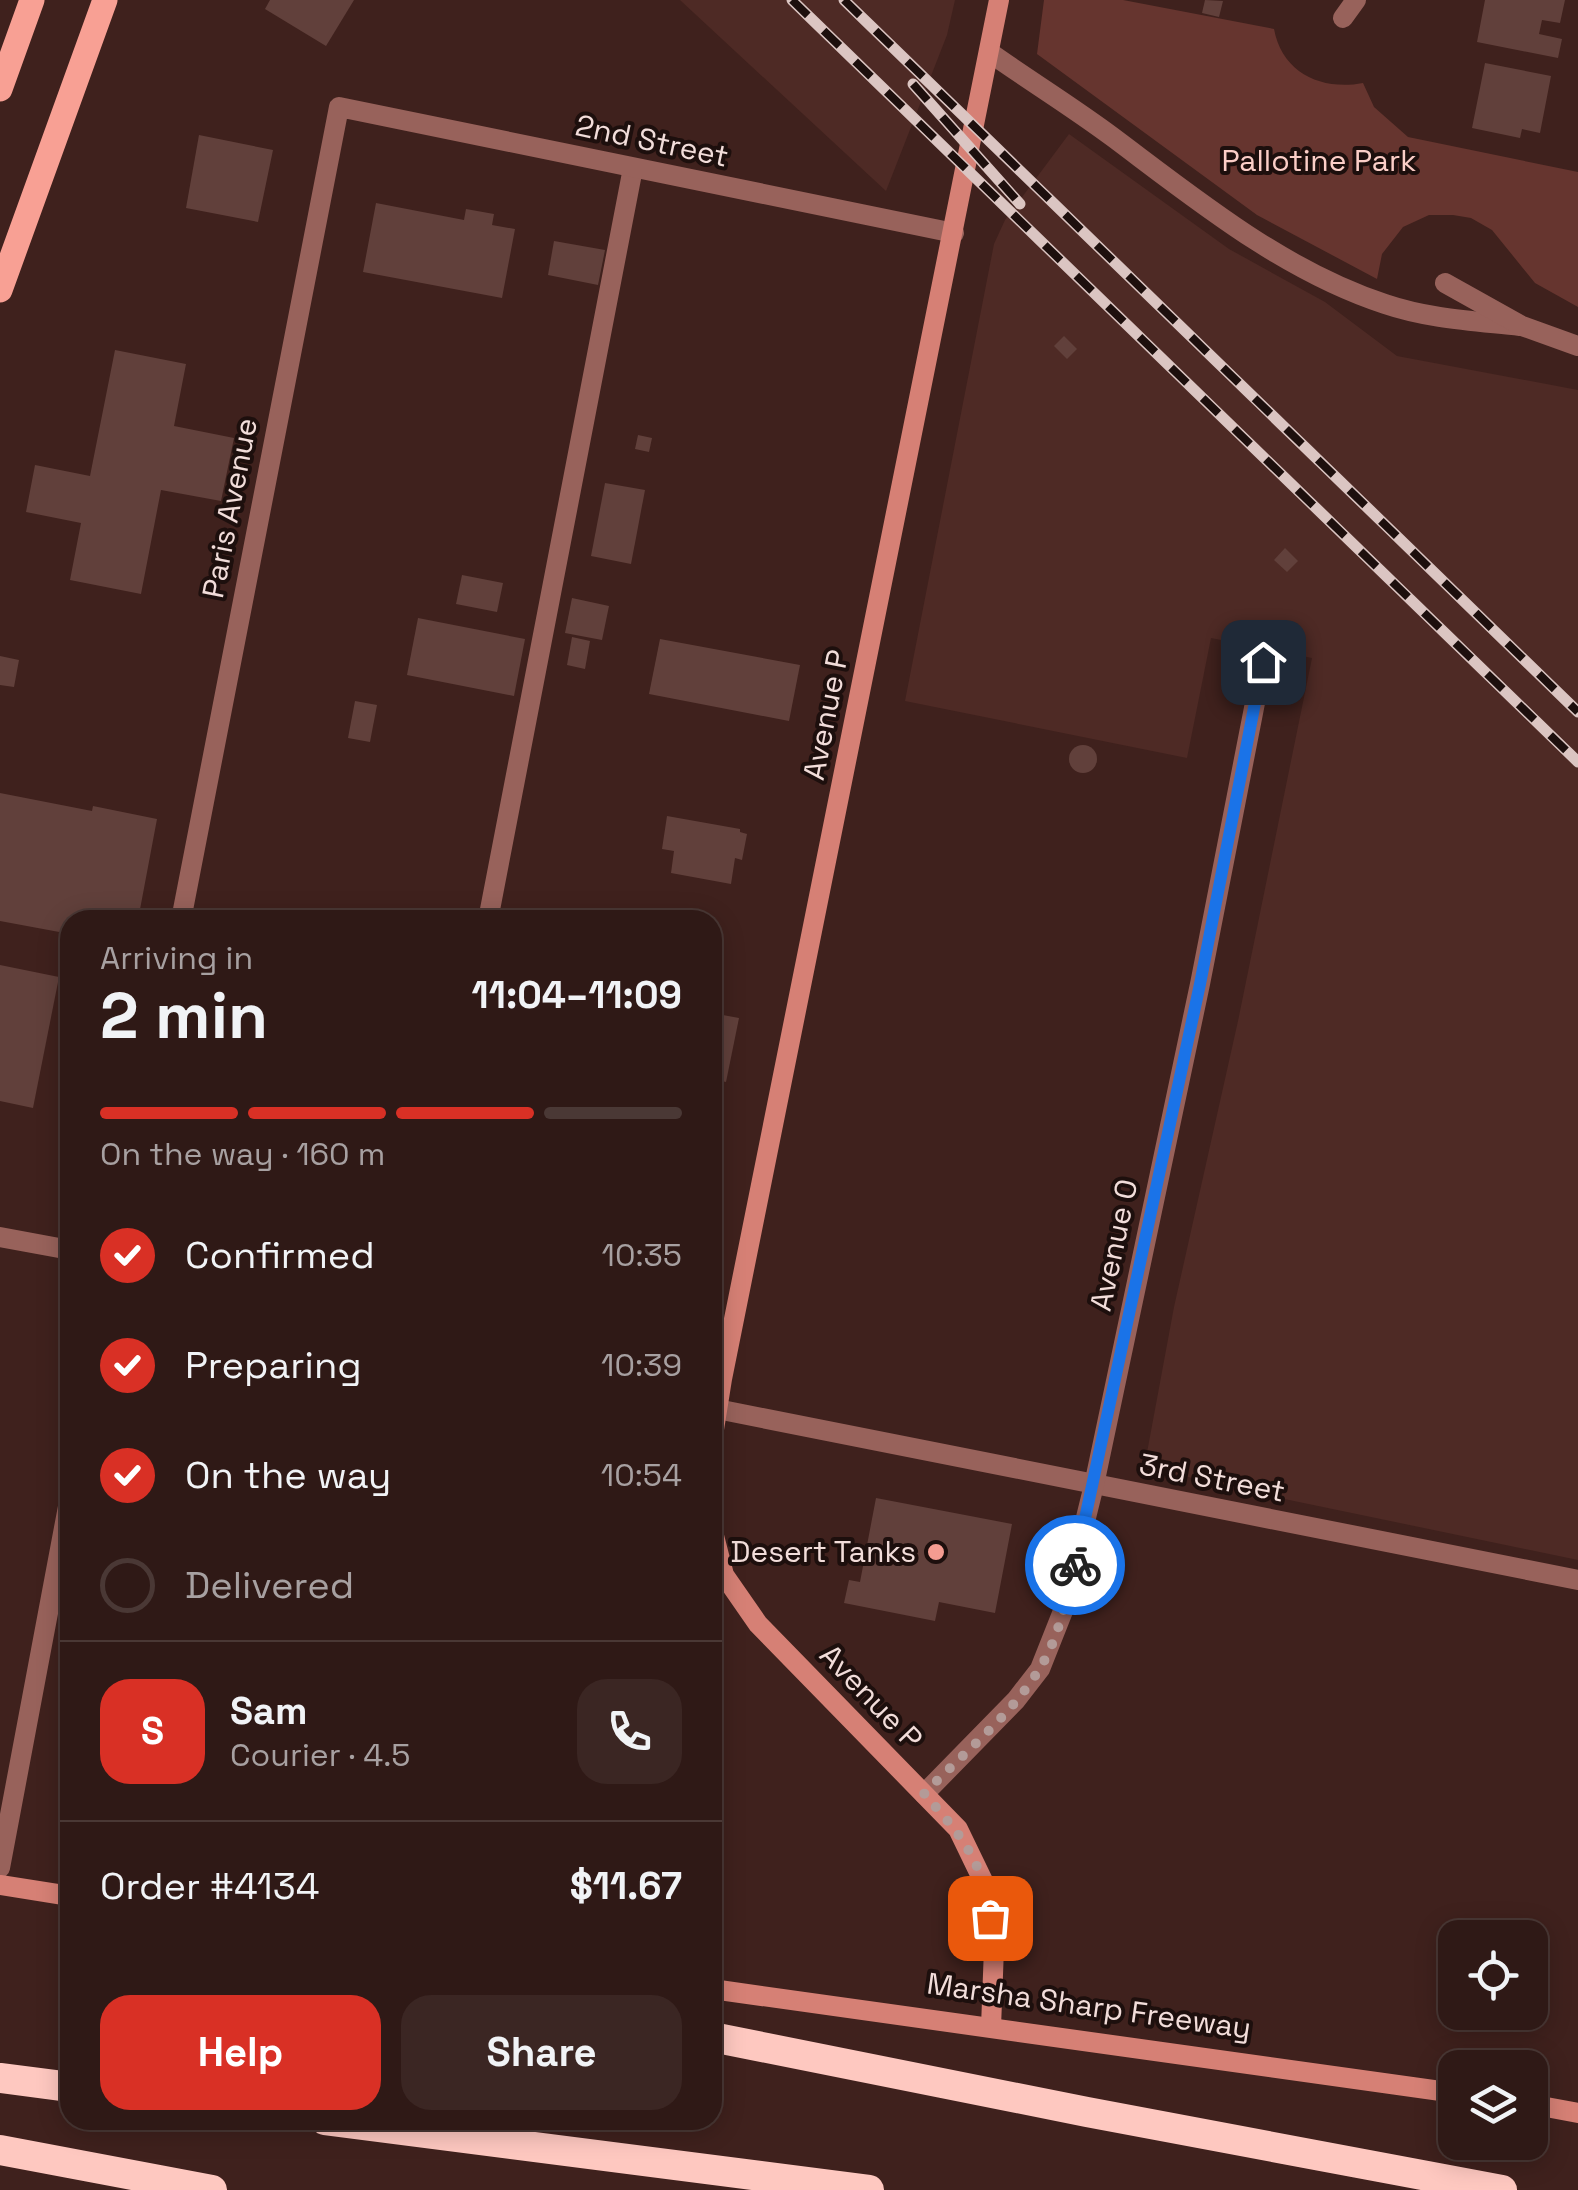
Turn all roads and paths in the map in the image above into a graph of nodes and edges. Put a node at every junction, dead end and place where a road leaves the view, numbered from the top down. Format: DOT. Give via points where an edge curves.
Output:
graph roads {
  1 [pos="32,0"];
  2 [pos="104,0"];
  3 [pos="999,0"];
  4 [pos="989,52"];
  5 [pos="0,89"];
  6 [pos="338,107"];
  7 [pos="633,168"];
  8 [pos="954,233"];
  9 [pos="1444,284"];
  10 [pos="0,290"];
  11 [pos="1522,326"];
  12 [pos="1578,346"];
  13 [pos="1263,662"];
  14 [pos="182,910"];
  15 [pos="490,910"];
  16 [pos="0,1236"];
  17 [pos="60,1248"];
  18 [pos="722,1354"];
  19 [pos="722,1410"];
  20 [pos="1094,1485"];
  21 [pos="60,1549"];
  22 [pos="722,1567"];
  23 [pos="1578,1580"];
  24 [pos="924,1794"];
  25 [pos="0,1868"];
  26 [pos="0,1885"];
  27 [pos="60,1894"];
  28 [pos="722,1990"];
  29 [pos="990,2027"];
  30 [pos="722,2039"];
  31 [pos="0,2078"];
  32 [pos="60,2086"];
  33 [pos="1438,2090"];
  34 [pos="1548,2107"];
  35 [pos="1578,2113"];
  36 [pos="403,2130"];
  37 [pos="0,2150"];
  38 [pos="212,2190"];
  39 [pos="868,2190"];
  40 [pos="1502,2190"];
  1 -- 5 [label="main road"];
  2 -- 10 [label="main road"];
  3 -- 4 [label="street, Avenue P"];
  4 -- 8 [label="street, Avenue P"];
  4 -- 11 [label="street" via="1252,239 1330,280 1423,316"];
  6 -- 7 [label="street, 2nd Street"];
  6 -- 14 [label="street, Paris Avenue"];
  7 -- 8 [label="street, 2nd Street"];
  7 -- 15 [label="street"];
  8 -- 18 [label="street, Avenue P"];
  9 -- 11 [label="street"];
  11 -- 12 [label="street"];
  13 -- 20 [label="street, Avenue O"];
  16 -- 17 [label="street"];
  19 -- 20 [label="street, 3rd Street"];
  20 -- 23 [label="street, 3rd Street"];
  20 -- 24 [label="street, Avenue O" via="1063,1611 1040,1668"];
  21 -- 25 [label="street"];
  22 -- 24 [label="street, Avenue P" via="758,1624"];
  24 -- 29 [label="street, Avenue P" via="958,1830 987,1888 994,1948"];
  26 -- 27 [label="street"];
  28 -- 29 [label="street, Marsha Sharp Freeway"];
  29 -- 33 [label="street, Marsha Sharp Freeway"];
  30 -- 40 [label="highway"];
  31 -- 32 [label="highway"];
  34 -- 35 [label="street"];
  36 -- 39 [label="highway"];
  37 -- 38 [label="highway"];
}
